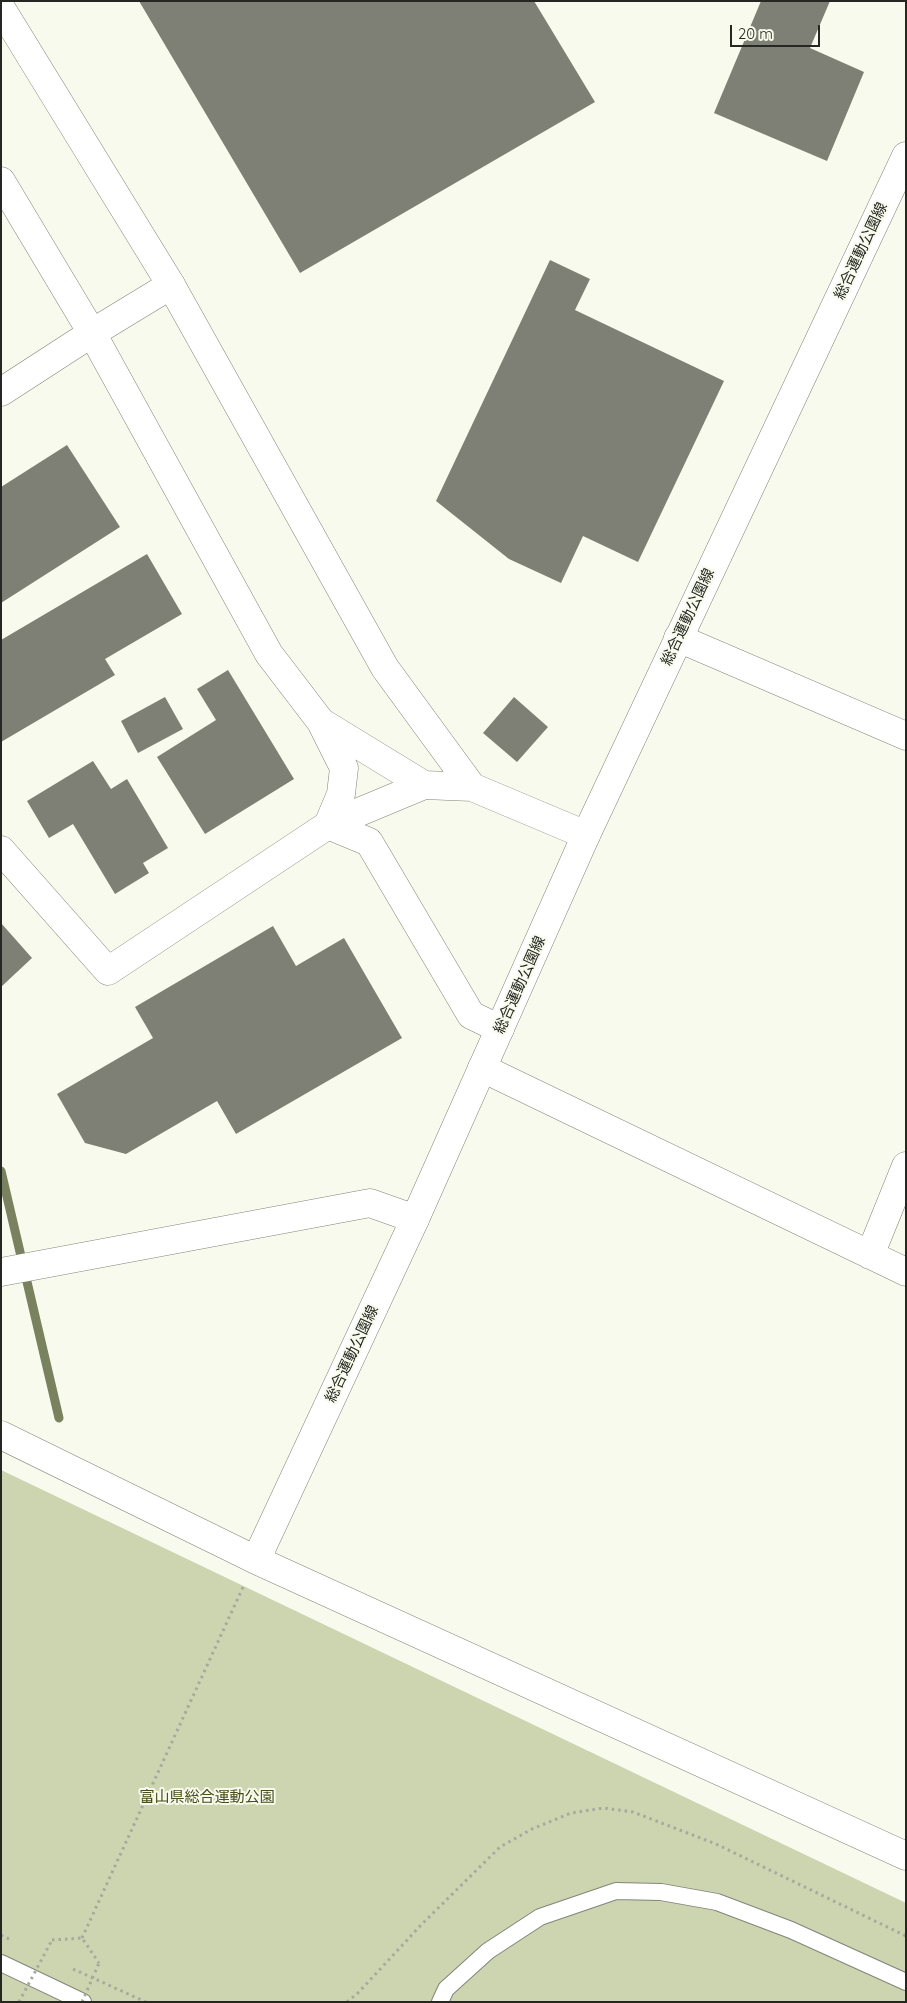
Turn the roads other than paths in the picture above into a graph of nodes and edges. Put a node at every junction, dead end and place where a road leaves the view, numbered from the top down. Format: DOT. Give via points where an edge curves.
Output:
graph roads {
  1 [pos="1,8"];
  2 [pos="906,156"];
  3 [pos="1,181"];
  4 [pos="171,285"];
  5 [pos="92,333"];
  6 [pos="1,392"];
  7 [pos="678,638"];
  8 [pos="321,722"];
  9 [pos="906,736"];
  10 [pos="424,785"];
  11 [pos="472,786"];
  12 [pos="328,825"];
  13 [pos="586,835"];
  14 [pos="1,850"];
  15 [pos="500,1029"];
  16 [pos="482,1068"];
  17 [pos="906,1166"];
  18 [pos="415,1219"];
  19 [pos="870,1255"];
  20 [pos="1,1272"];
  21 [pos="906,1272"];
  22 [pos="1,1435"];
  23 [pos="256,1560"];
  24 [pos="906,1856"];
  25 [pos="1,1962"];
  26 [pos="906,1982"];
  27 [pos="83,2002"];
  28 [pos="440,2002"];
  1 -- 4 [label="street"];
  2 -- 7 [label="street, 総合運動公園線"];
  3 -- 5 [label="street"];
  4 -- 5 [label="street"];
  4 -- 11 [label="street" via="385,668"];
  5 -- 6 [label="street"];
  5 -- 8 [label="street" via="268,654"];
  7 -- 9 [label="street"];
  7 -- 13 [label="street, 総合運動公園線"];
  8 -- 10 [label="street"];
  8 -- 12 [label="street" via="344,768 341,794"];
  10 -- 11 [label="street"];
  10 -- 12 [label="street"];
  11 -- 13 [label="street"];
  12 -- 14 [label="street" via="108,971"];
  12 -- 15 [label="street" via="369,842 471,1015"];
  13 -- 15 [label="street, 総合運動公園線"];
  15 -- 16 [label="street, 総合運動公園線"];
  16 -- 18 [label="street, 総合運動公園線"];
  16 -- 19 [label="street"];
  17 -- 19 [label="street"];
  18 -- 20 [label="street" via="370,1203"];
  18 -- 23 [label="street, 総合運動公園線"];
  19 -- 21 [label="street"];
  22 -- 23 [label="street"];
  23 -- 24 [label="street"];
  25 -- 27 [label="lane"];
  26 -- 28 [label="lane" via="791,1930 717,1902 661,1892 616,1890 540,1917 488,1951 446,1989"];
}
